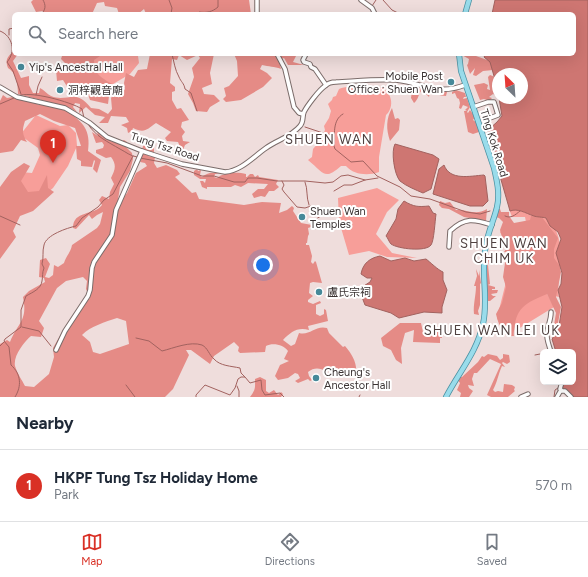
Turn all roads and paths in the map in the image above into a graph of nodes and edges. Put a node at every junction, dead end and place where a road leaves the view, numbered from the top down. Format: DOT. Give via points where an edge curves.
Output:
graph roads {
  1 [pos="257,0"];
  2 [pos="361,0"];
  3 [pos="469,0"];
  4 [pos="257,12"];
  5 [pos="374,12"];
  6 [pos="466,12"];
  7 [pos="278,56"];
  8 [pos="305,56"];
  9 [pos="459,56"];
  10 [pos="326,84"];
  11 [pos="466,85"];
  12 [pos="0,87"];
  13 [pos="473,107"];
  14 [pos="304,114"];
  15 [pos="490,118"];
  16 [pos="142,151"];
  17 [pos="492,225"];
  18 [pos="449,247"];
  19 [pos="551,312"];
  20 [pos="550,349"];
  21 [pos="56,350"];
  22 [pos="562,385"];
  23 [pos="561,388"];
  24 [pos="528,394"];
  25 [pos="446,397"];
  26 [pos="521,397"];
  27 [pos="558,397"];
  28 [pos="571,397"];
  1 -- 4 [label="street"];
  2 -- 5 [label="street"];
  3 -- 6 [label="main road"];
  7 -- 14 [label="street" via="285,68 294,107"];
  8 -- 10 [label="street" via="304,62 315,69"];
  9 -- 11 [label="main road, Ting Kok Road"];
  10 -- 11 [label="street" via="395,80 443,91"];
  10 -- 14 [label="street, Tung Tsz Road"];
  11 -- 13 [label="main road, Ting Kok Road"];
  12 -- 16 [label="street, Tung Tsz Road" via="17,97 64,108 90,123 107,137"];
  13 -- 15 [label="street" via="494,102 498,115"];
  13 -- 17 [label="main road, Ting Kok Road" via="497,182 497,206"];
  14 -- 16 [label="street, Tung Tsz Road" via="303,123 288,136 231,172 182,164"];
  16 -- 21 [label="street" via="116,210 112,235 94,262 88,296"];
  17 -- 18 [label="street" via="473,220 465,221 450,231"];
  17 -- 25 [label="main road, Ting Kok Road" via="484,259 486,295 483,323 475,349"];
  19 -- 20 [label="street" via="547,334"];
  22 -- 23 [label="street"];
  23 -- 27 [label="street"];
  23 -- 28 [label="street"];
  24 -- 26 [label="street"];
}
